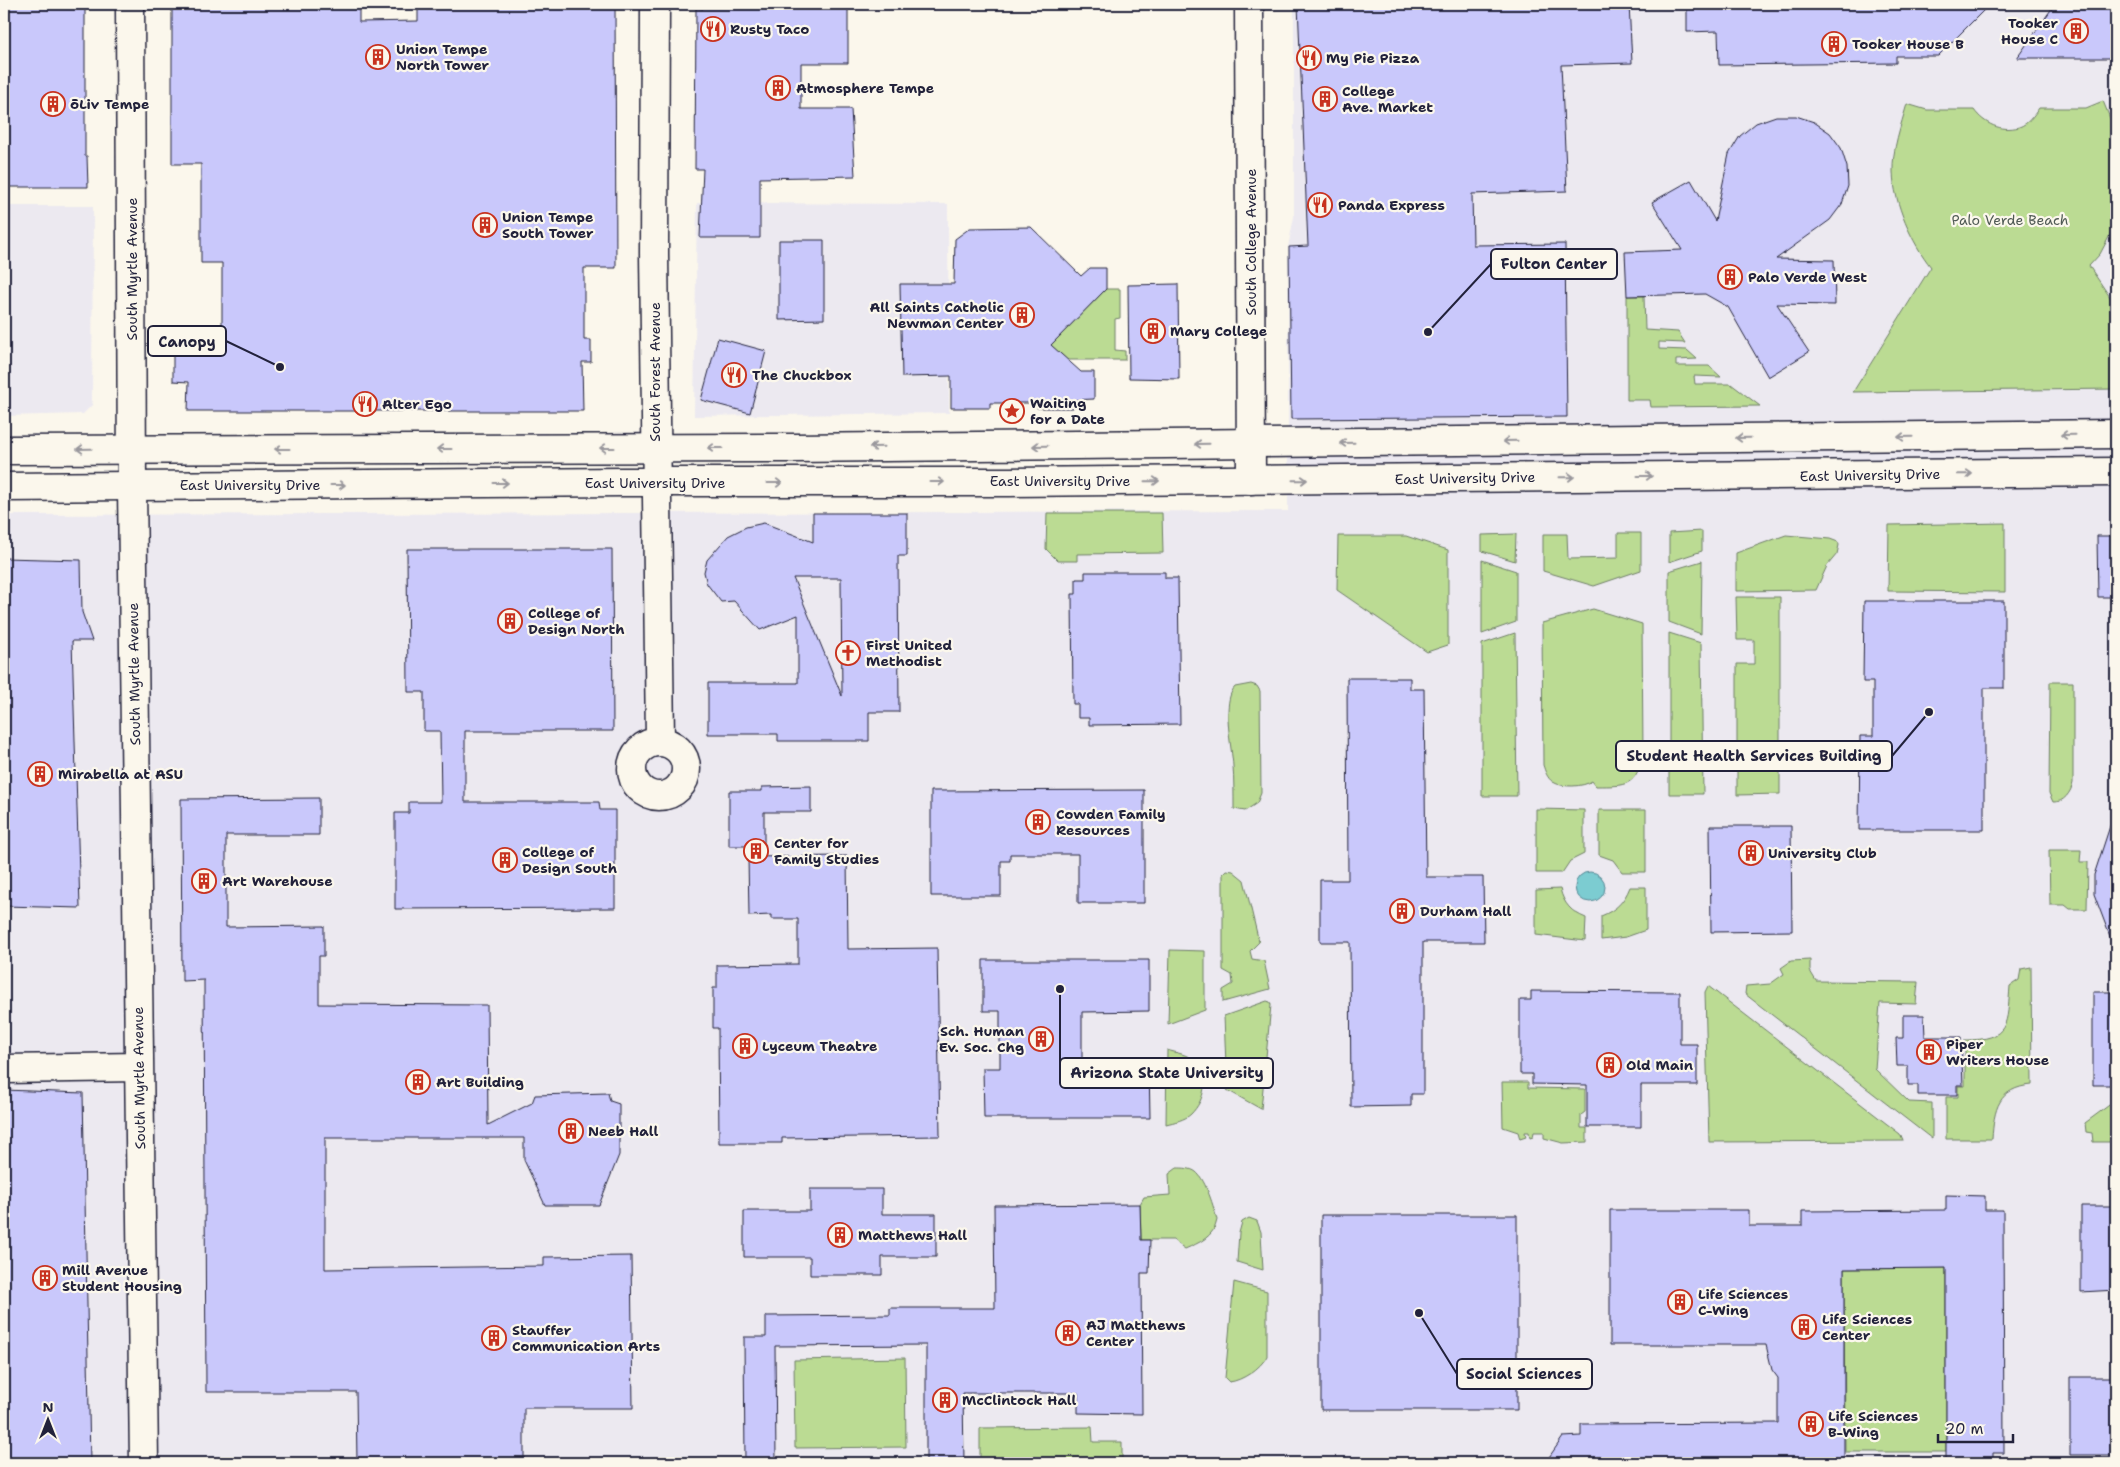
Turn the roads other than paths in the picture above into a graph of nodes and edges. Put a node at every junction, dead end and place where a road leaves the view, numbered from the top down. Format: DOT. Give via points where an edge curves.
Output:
graph roads {
  1 [pos="130,4"];
  2 [pos="655,4"];
  3 [pos="1250,4"];
  4 [pos="2116,434"];
  5 [pos="1594,440"];
  6 [pos="1251,444"];
  7 [pos="656,448"];
  8 [pos="4,450"];
  9 [pos="132,450"];
  10 [pos="2116,472"];
  11 [pos="1596,476"];
  12 [pos="1251,480"];
  13 [pos="656,483"];
  14 [pos="4,487"];
  15 [pos="132,487"];
  16 [pos="660,741"];
  17 [pos="139,1067"];
  18 [pos="4,1069"];
  19 [pos="144,1463"];
  1 -- 9 [label="main road, South Myrtle Avenue"];
  2 -- 7 [label="main road, South Forest Avenue"];
  3 -- 6 [label="main road, South College Avenue"];
  4 -- 5 [label="main road, one-way"];
  5 -- 6 [label="main road, one-way"];
  5 -- 11 [label="main road"];
  6 -- 7 [label="main road, one-way"];
  6 -- 12 [label="main road, South College Avenue"];
  7 -- 9 [label="main road, one-way"];
  7 -- 13 [label="main road, South Forest Avenue"];
  9 -- 8 [label="main road, one-way"];
  9 -- 15 [label="main road, South Myrtle Avenue"];
  11 -- 10 [label="main road, East University Drive, one-way"];
  12 -- 11 [label="main road, East University Drive, one-way"];
  13 -- 12 [label="main road, East University Drive, one-way"];
  15 -- 13 [label="main road, East University Drive, one-way"];
  13 -- 16 [label="main road, South Forest Avenue"];
  14 -- 15 [label="main road, East University Drive"];
  15 -- 17 [label="main road, South Myrtle Avenue"];
  17 -- 18 [label="main road"];
  17 -- 19 [label="main road, South Myrtle Avenue"];
}
